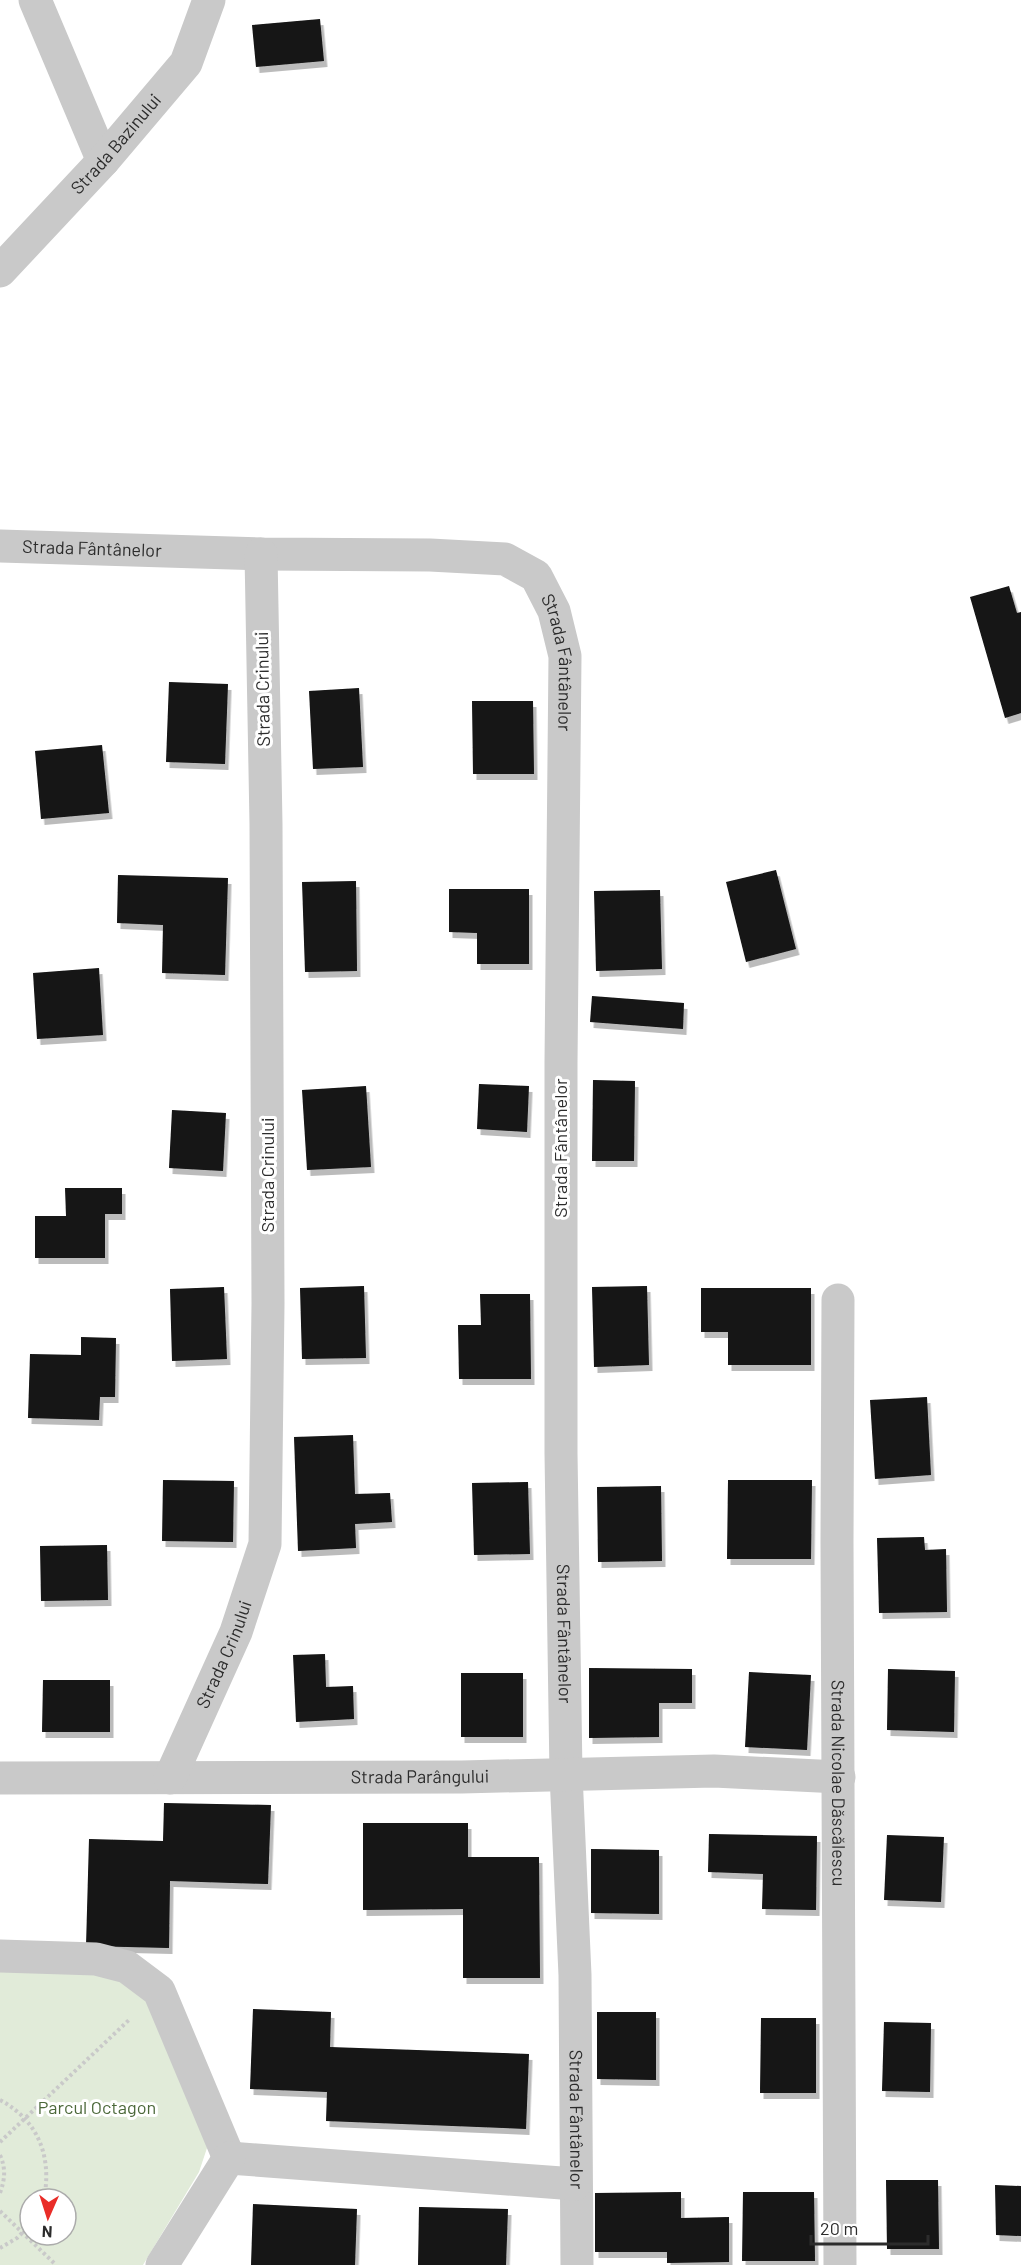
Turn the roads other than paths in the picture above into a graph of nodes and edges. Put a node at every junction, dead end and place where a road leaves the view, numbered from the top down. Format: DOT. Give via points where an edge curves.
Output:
graph roads {
  1 [pos="35,0"];
  2 [pos="208,0"];
  3 [pos="103,161"];
  4 [pos="0,271"];
  5 [pos="0,546"];
  6 [pos="261,554"];
  7 [pos="838,1300"];
  8 [pos="566,1774"];
  9 [pos="0,1778"];
  10 [pos="170,1778"];
  11 [pos="839,1778"];
  12 [pos="0,1956"];
  13 [pos="229,2157"];
  14 [pos="575,2184"];
  15 [pos="162,2265"];
  16 [pos="577,2265"];
  17 [pos="840,2265"];
  1 -- 3 [label="street"];
  2 -- 3 [label="street, Strada Bazinului" via="186,63"];
  3 -- 4 [label="street, Strada Bazinului"];
  5 -- 6 [label="street, Strada Fântânelor"];
  6 -- 8 [label="street, Strada Fântânelor" via="505,559 536,576 554,611 565,656 561,1335"];
  6 -- 10 [label="street, Strada Crinului" via="268,1304 265,1544 236,1632"];
  7 -- 11 [label="street, Strada Nicolae Dăscălescu"];
  8 -- 10 [label="street, Strada Parângului"];
  8 -- 11 [label="street, Strada Parângului" via="714,1771"];
  8 -- 14 [label="street, Strada Fântânelor" via="575,1975"];
  9 -- 10 [label="street, Strada Parângului"];
  11 -- 17 [label="street, Strada Nicolae Dăscălescu"];
  12 -- 13 [label="street" via="96,1959 127,1967 159,1991"];
  13 -- 14 [label="street"];
  13 -- 15 [label="street"];
  14 -- 16 [label="street, Strada Fântânelor"];
}
